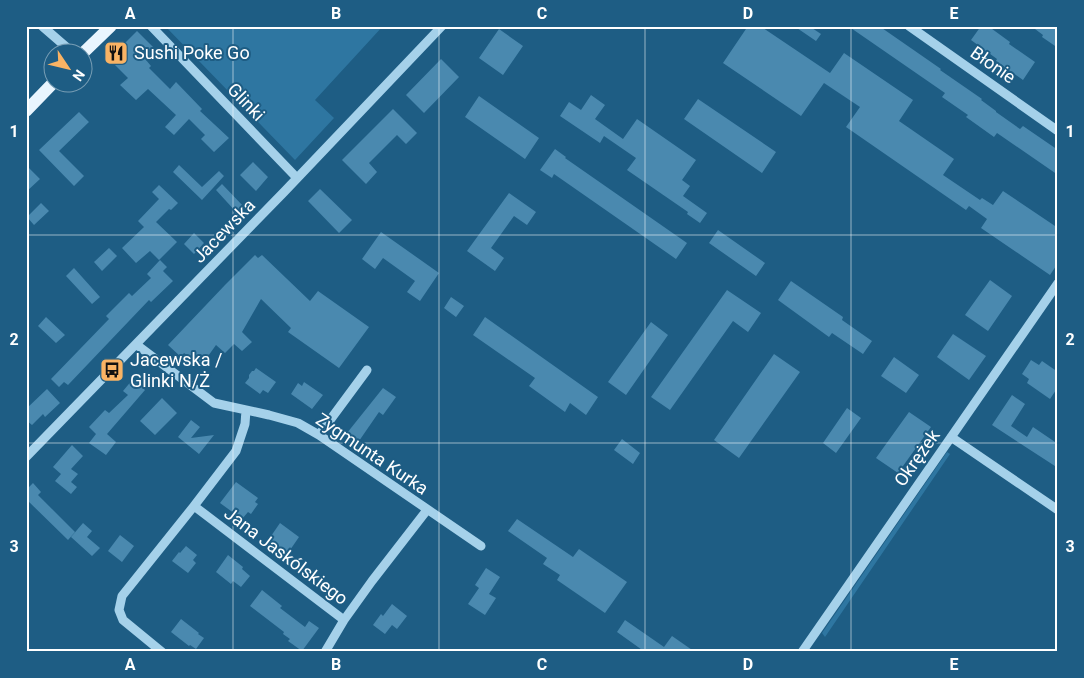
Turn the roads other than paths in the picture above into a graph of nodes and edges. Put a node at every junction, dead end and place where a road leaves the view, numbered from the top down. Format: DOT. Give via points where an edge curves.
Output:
graph roads {
  1 [pos="42,26"];
  2 [pos="111,26"];
  3 [pos="151,26"];
  4 [pos="442,26"];
  5 [pos="909,26"];
  6 [pos="60,42"];
  7 [pos="92,44"];
  8 [pos="44,92"];
  9 [pos="26,111"];
  10 [pos="1058,131"];
  11 [pos="297,178"];
  12 [pos="1058,283"];
  13 [pos="137,345"];
  14 [pos="367,370"];
  15 [pos="246,410"];
  16 [pos="319,435"];
  17 [pos="951,437"];
  18 [pos="26,457"];
  19 [pos="194,506"];
  20 [pos="427,510"];
  21 [pos="1058,510"];
  22 [pos="481,546"];
  23 [pos="344,620"];
  24 [pos="162,652"];
  25 [pos="325,652"];
  26 [pos="802,652"];
  1 -- 6 [label="street"];
  2 -- 7 [label="main road"];
  3 -- 11 [label="street, Glinki"];
  4 -- 11 [label="street, Jacewska"];
  5 -- 10 [label="street, Błonie"];
  8 -- 9 [label="main road"];
  11 -- 13 [label="street, Jacewska"];
  12 -- 17 [label="street, Okrężek"];
  13 -- 15 [label="street, Zygmunta Kurka" via="214,403"];
  13 -- 18 [label="street, Jacewska"];
  14 -- 16 [label="street"];
  15 -- 16 [label="street, Zygmunta Kurka" via="298,423"];
  15 -- 19 [label="street" via="236,450"];
  16 -- 20 [label="street, Zygmunta Kurka"];
  17 -- 21 [label="street"];
  17 -- 26 [label="street, Okrężek"];
  19 -- 23 [label="street, Jana Jaskólskiego"];
  19 -- 24 [label="street" via="122,596 119,610 123,620"];
  20 -- 22 [label="street, Zygmunta Kurka"];
  20 -- 23 [label="street, Jana Jaskólskiego"];
  23 -- 25 [label="street"];
}
